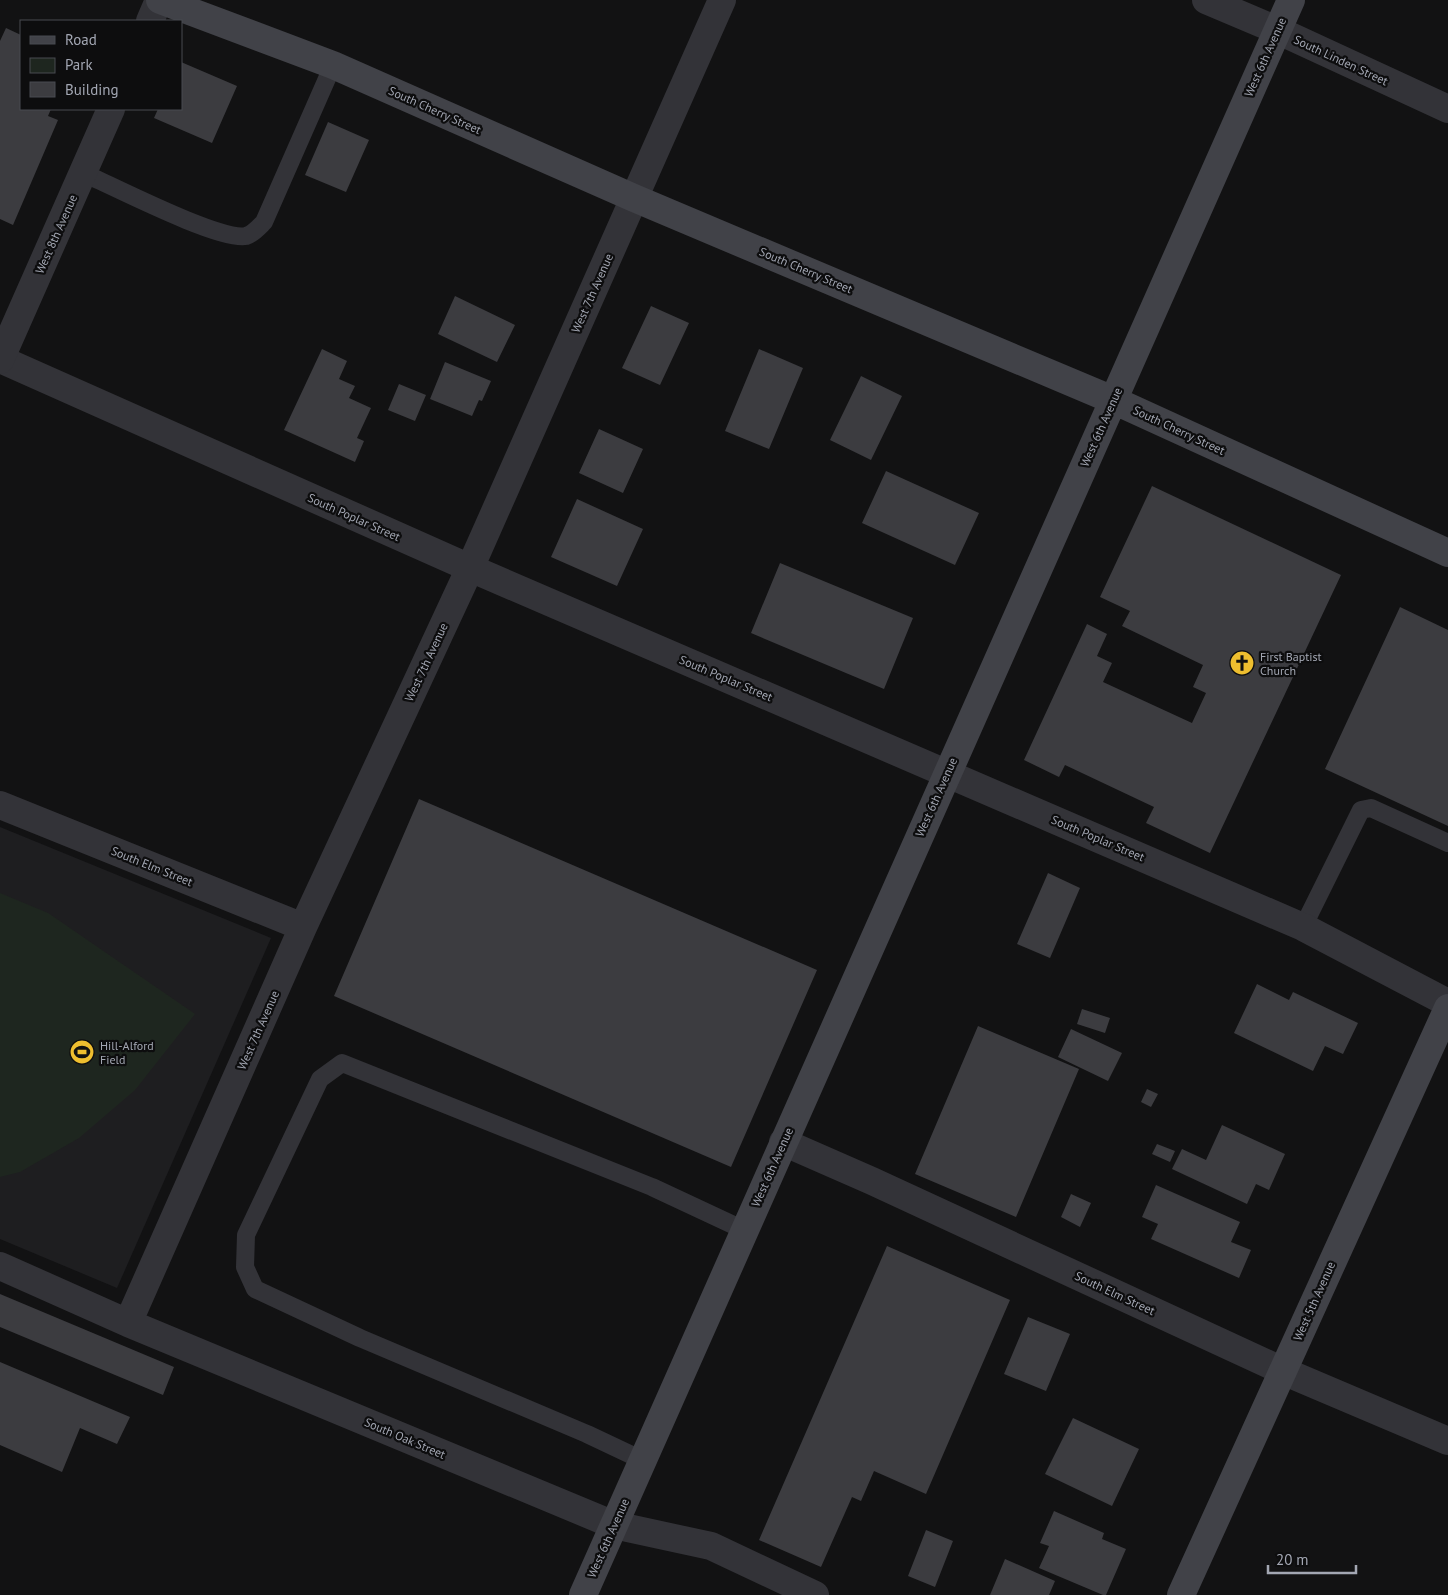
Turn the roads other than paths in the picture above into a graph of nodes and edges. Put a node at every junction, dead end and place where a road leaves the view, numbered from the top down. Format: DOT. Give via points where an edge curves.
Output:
graph roads {
  1 [pos="159,0"];
  2 [pos="722,0"];
  3 [pos="1206,0"];
  4 [pos="1291,0"];
  5 [pos="150,20"];
  6 [pos="1277,30"];
  7 [pos="333,65"];
  8 [pos="1448,109"];
  9 [pos="111,110"];
  10 [pos="83,172"];
  11 [pos="634,198"];
  12 [pos="0,359"];
  13 [pos="1113,400"];
  14 [pos="1448,553"];
  15 [pos="470,568"];
  16 [pos="947,772"];
  17 [pos="0,805"];
  18 [pos="1448,843"];
  19 [pos="303,927"];
  20 [pos="1303,927"];
  21 [pos="1448,1003"];
  22 [pos="1448,1008"];
  23 [pos="784,1142"];
  24 [pos="744,1230"];
  25 [pos="0,1266"];
  26 [pos="128,1323"];
  27 [pos="1283,1371"];
  28 [pos="1448,1442"];
  29 [pos="642,1460"];
  30 [pos="614,1525"];
  31 [pos="583,1595"];
  32 [pos="815,1595"];
  33 [pos="1181,1595"];
  1 -- 5 [label="street"];
  1 -- 7 [label="main road, South Cherry Street"];
  2 -- 11 [label="street, West 7th Avenue"];
  3 -- 6 [label="street, South Linden Street"];
  4 -- 6 [label="main road, West 6th Avenue"];
  6 -- 8 [label="street, South Linden Street"];
  6 -- 13 [label="main road, West 6th Avenue"];
  7 -- 10 [label="lane" via="264,222 246,236 231,236 207,228"];
  7 -- 11 [label="main road, South Cherry Street"];
  9 -- 10 [label="street, West 8th Avenue"];
  10 -- 12 [label="street, West 8th Avenue"];
  11 -- 13 [label="main road, South Cherry Street"];
  11 -- 15 [label="street, West 7th Avenue"];
  12 -- 15 [label="street, South Poplar Street"];
  13 -- 14 [label="main road, South Cherry Street"];
  13 -- 16 [label="main road, West 6th Avenue"];
  15 -- 16 [label="street, South Poplar Street"];
  15 -- 19 [label="street, West 7th Avenue"];
  16 -- 20 [label="street, South Poplar Street"];
  16 -- 23 [label="main road, West 6th Avenue"];
  17 -- 19 [label="street, South Elm Street"];
  18 -- 20 [label="lane" via="1371,808 1361,810"];
  19 -- 26 [label="street, West 7th Avenue"];
  20 -- 21 [label="street, South Poplar Street"];
  22 -- 27 [label="main road, West 5th Avenue"];
  23 -- 24 [label="main road, West 6th Avenue"];
  23 -- 27 [label="street, South Elm Street"];
  24 -- 29 [label="main road, West 6th Avenue"];
  24 -- 29 [label="lane" via="652,1187 342,1063 320,1079 246,1235 245,1267 255,1289"];
  25 -- 26 [label="street, South Oak Street"];
  26 -- 30 [label="street, South Oak Street"];
  27 -- 28 [label="street, South Elm Street"];
  27 -- 33 [label="main road, West 5th Avenue"];
  29 -- 30 [label="main road, West 6th Avenue"];
  30 -- 31 [label="main road, West 6th Avenue"];
  30 -- 32 [label="street, South Oak Street" via="711,1546"];
}
